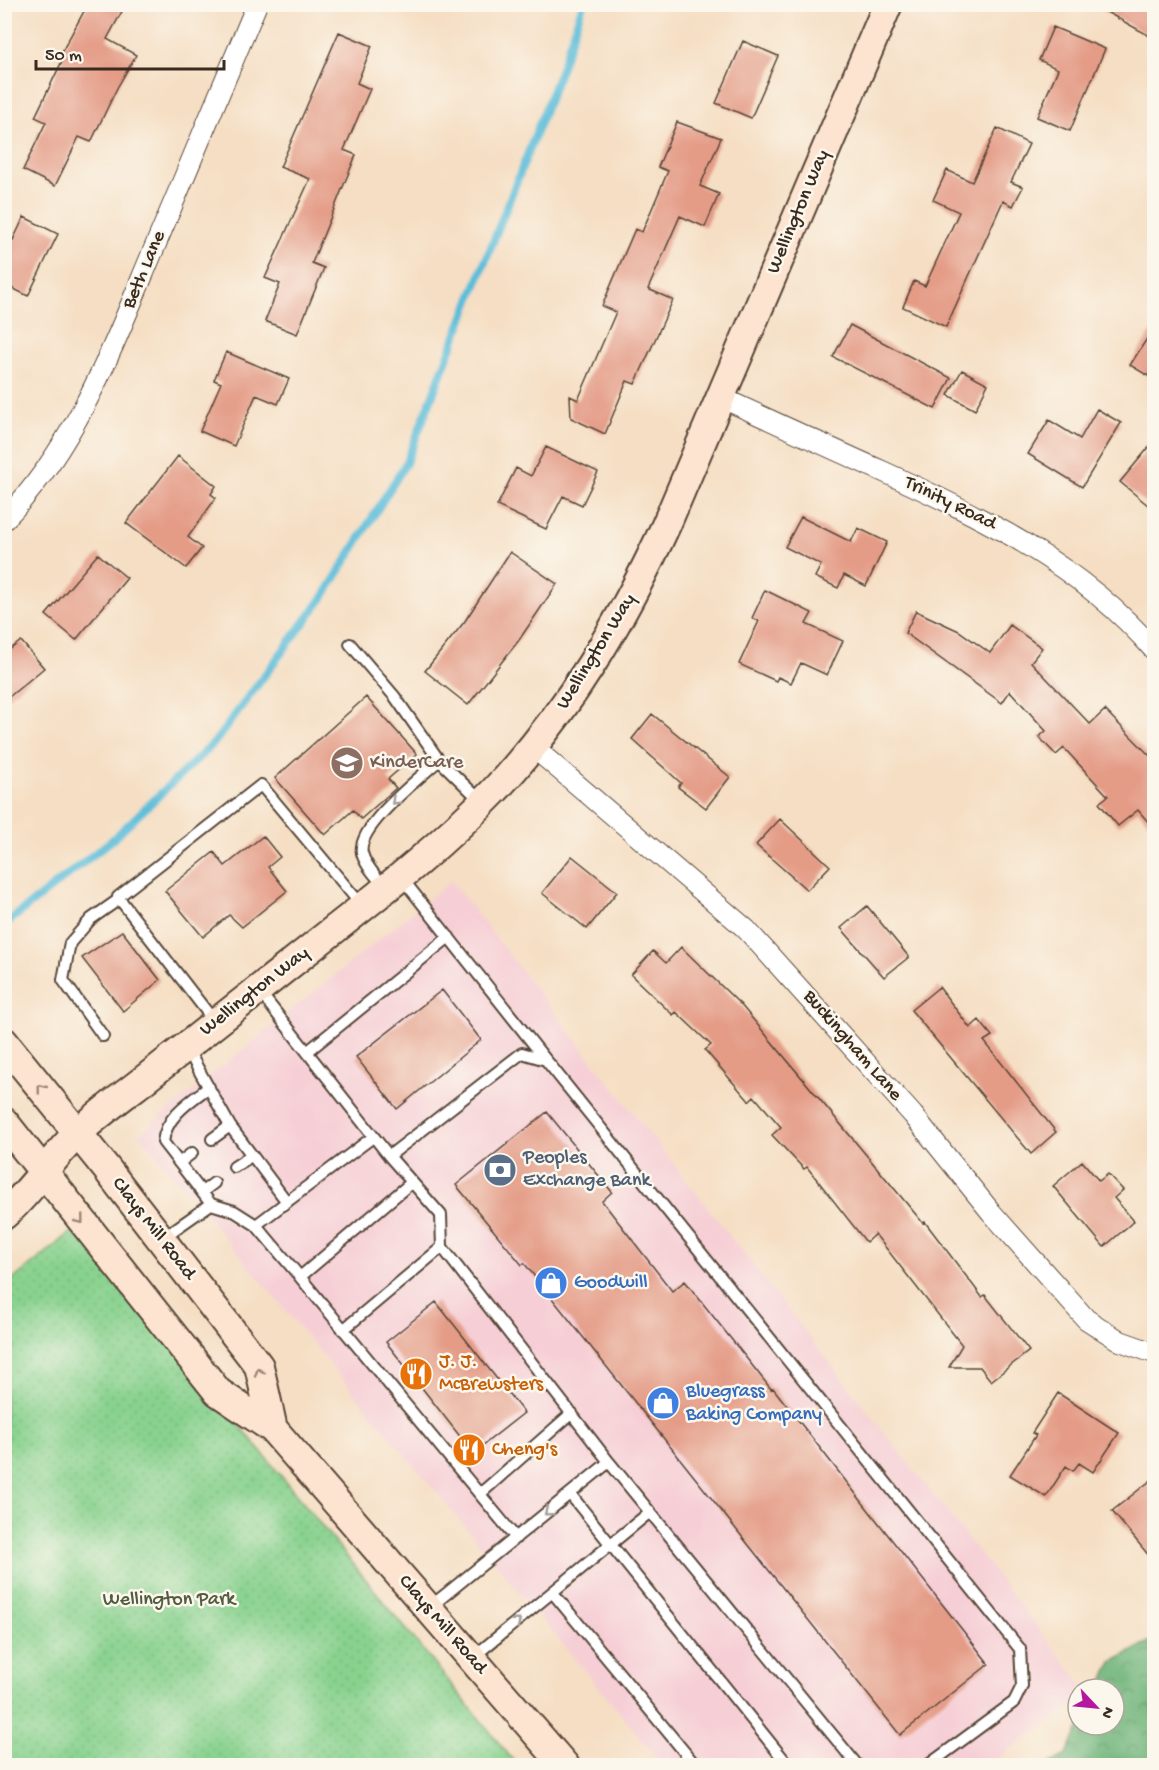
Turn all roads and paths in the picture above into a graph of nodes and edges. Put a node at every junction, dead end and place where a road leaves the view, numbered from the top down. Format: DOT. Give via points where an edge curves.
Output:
graph roads {
  1 [pos="257,4"];
  2 [pos="888,4"];
  3 [pos="720,398"];
  4 [pos="4,520"];
  5 [pos="350,644"];
  6 [pos="1155,650"];
  7 [pos="533,747"];
  8 [pos="439,760"];
  9 [pos="483,802"];
  10 [pos="393,883"];
  11 [pos="118,897"];
  12 [pos="363,907"];
  13 [pos="448,937"];
  14 [pos="258,990"];
  15 [pos="216,1023"];
  16 [pos="103,1036"];
  17 [pos="4,1042"];
  18 [pos="186,1047"];
  19 [pos="308,1052"];
  20 [pos="546,1060"];
  21 [pos="209,1087"];
  22 [pos="4,1122"];
  23 [pos="230,1126"];
  24 [pos="78,1132"];
  25 [pos="373,1137"];
  26 [pos="212,1139"];
  27 [pos="192,1153"];
  28 [pos="251,1156"];
  29 [pos="389,1156"];
  30 [pos="25,1163"];
  31 [pos="179,1163"];
  32 [pos="234,1167"];
  33 [pos="412,1182"];
  34 [pos="214,1183"];
  35 [pos="202,1192"];
  36 [pos="287,1202"];
  37 [pos="211,1204"];
  38 [pos="4,1215"];
  39 [pos="256,1225"];
  40 [pos="160,1239"];
  41 [pos="442,1247"];
  42 [pos="300,1277"];
  43 [pos="343,1330"];
  44 [pos="1155,1353"];
  45 [pos="572,1413"];
  46 [pos="273,1429"];
  47 [pos="609,1462"];
  48 [pos="480,1494"];
  49 [pos="570,1494"];
  50 [pos="650,1512"];
  51 [pos="516,1538"];
  52 [pos="611,1545"];
  53 [pos="553,1593"];
  54 [pos="428,1608"];
  55 [pos="472,1658"];
  56 [pos="565,1766"];
  57 [pos="696,1766"];
  58 [pos="789,1766"];
  59 [pos="858,1766"];
  60 [pos="927,1766"];
  1 -- 4 [label="street, Beth Lane" via="114,344 77,422 43,474"];
  2 -- 3 [label="main road, Wellington Way"];
  3 -- 6 [label="street, Trinity Road" via="1013,534 1090,588"];
  3 -- 7 [label="main road, Wellington Way" via="637,588 606,644"];
  5 -- 8 [label="lane" via="402,706"];
  7 -- 9 [label="main road, Wellington Way"];
  7 -- 44 [label="street, Buckingham Lane" via="746,929 913,1115 991,1212 1086,1319 1120,1341"];
  8 -- 9 [label="lane"];
  8 -- 10 [label="lane, one-way" via="371,824 362,842 365,861"];
  9 -- 10 [label="main road, Wellington Way"];
  10 -- 12 [label="main road, Wellington Way"];
  10 -- 13 [label="lane"];
  11 -- 12 [label="lane" via="261,785"];
  11 -- 15 [label="lane"];
  11 -- 16 [label="lane" via="91,918 70,943 63,980"];
  12 -- 14 [label="main road, Wellington Way"];
  13 -- 19 [label="lane"];
  13 -- 20 [label="lane"];
  14 -- 15 [label="main road, Wellington Way"];
  14 -- 19 [label="lane"];
  15 -- 18 [label="main road, Wellington Way"];
  24 -- 17 [label="main road, Clays Mill Road, one-way"];
  18 -- 21 [label="lane"];
  18 -- 24 [label="main road, Wellington Way"];
  19 -- 25 [label="lane"];
  20 -- 29 [label="lane" via="522,1053"];
  20 -- 60 [label="lane" via="1020,1649 1022,1686 1014,1702"];
  21 -- 23 [label="lane"];
  21 -- 31 [label="lane" via="183,1107 165,1128 163,1142"];
  22 -- 30 [label="main road, Clays Mill Road"];
  23 -- 26 [label="lane"];
  23 -- 28 [label="lane"];
  24 -- 30 [label="main road, Wellington Way"];
  24 -- 40 [label="main road, Clays Mill Road"];
  25 -- 29 [label="lane"];
  25 -- 36 [label="lane"];
  27 -- 31 [label="lane"];
  28 -- 32 [label="lane"];
  28 -- 36 [label="lane"];
  29 -- 33 [label="lane"];
  30 -- 38 [label="main road, Wellington Way" via="21,1201"];
  30 -- 46 [label="main road, Clays Mill Road, one-way" via="218,1392"];
  31 -- 35 [label="lane"];
  33 -- 41 [label="lane" via="441,1215"];
  33 -- 42 [label="lane"];
  34 -- 35 [label="lane"];
  35 -- 37 [label="lane"];
  36 -- 39 [label="lane"];
  37 -- 39 [label="lane" via="234,1211"];
  37 -- 40 [label="lane"];
  39 -- 42 [label="lane"];
  46 -- 40 [label="main road, Clays Mill Road, one-way" via="259,1366"];
  41 -- 43 [label="lane"];
  41 -- 45 [label="lane"];
  42 -- 43 [label="lane"];
  43 -- 48 [label="lane"];
  45 -- 47 [label="lane"];
  45 -- 48 [label="lane"];
  46 -- 54 [label="main road, Clays Mill Road"];
  47 -- 49 [label="lane"];
  47 -- 50 [label="lane"];
  48 -- 51 [label="lane"];
  49 -- 51 [label="lane, one-way"];
  49 -- 52 [label="lane"];
  50 -- 52 [label="lane"];
  50 -- 59 [label="lane"];
  51 -- 54 [label="lane"];
  52 -- 53 [label="lane"];
  52 -- 58 [label="lane"];
  55 -- 53 [label="lane, one-way"];
  53 -- 57 [label="lane"];
  54 -- 55 [label="main road, Clays Mill Road"];
  55 -- 56 [label="main road, Clays Mill Road"];
}
